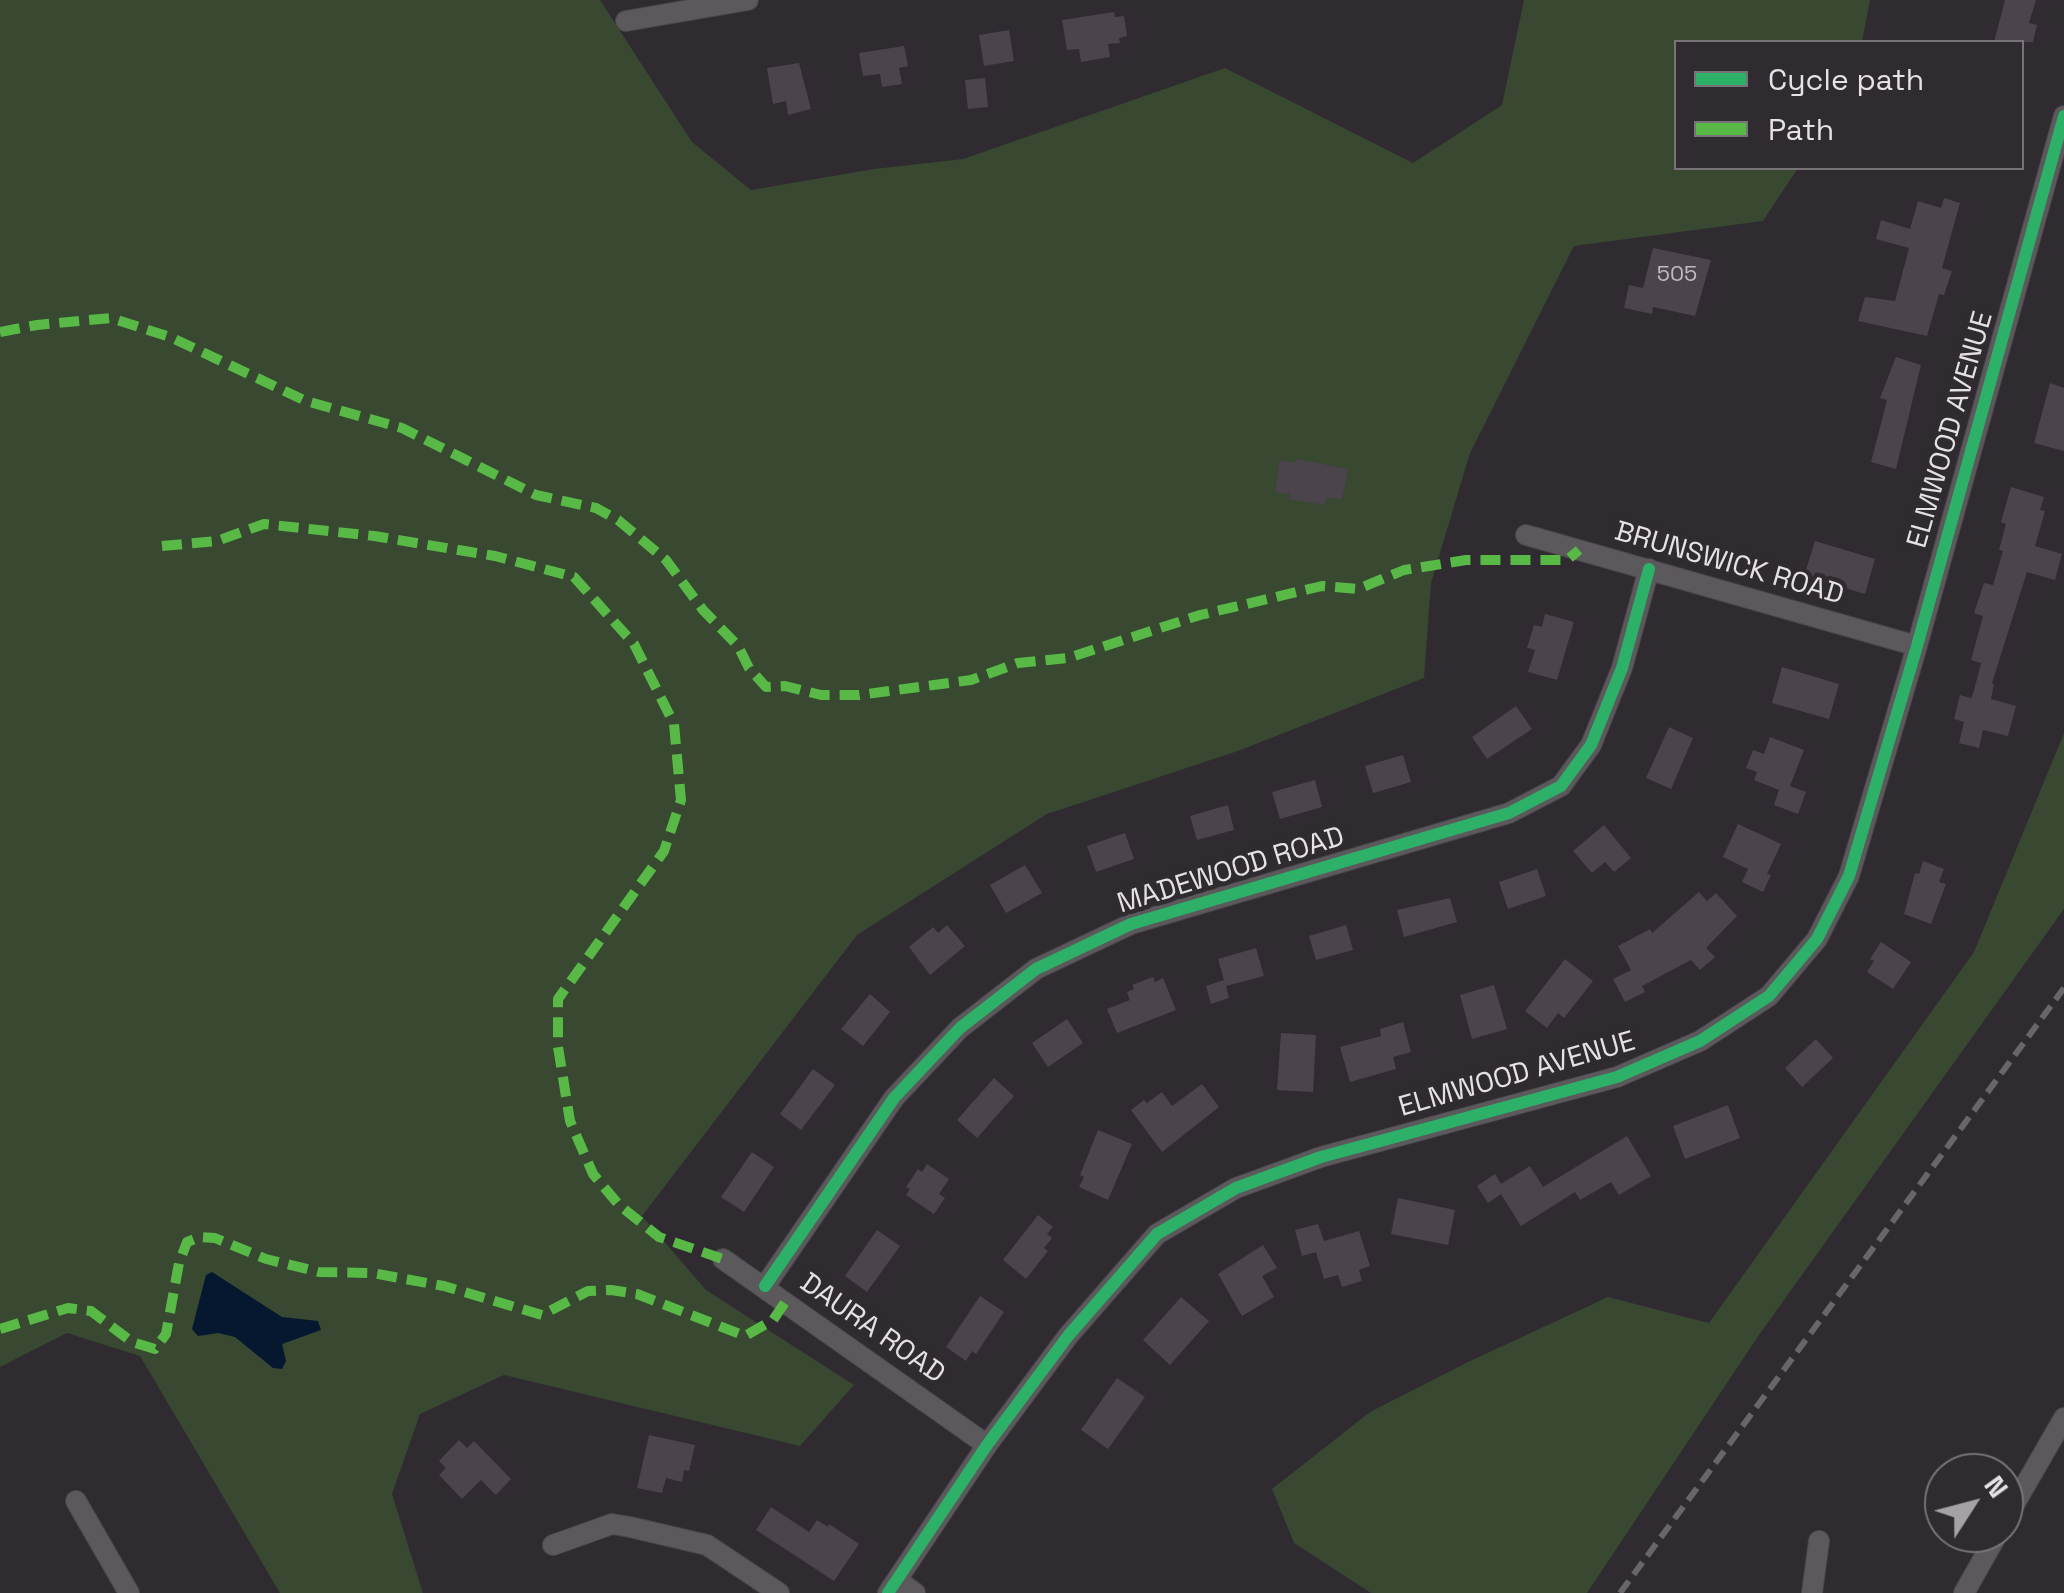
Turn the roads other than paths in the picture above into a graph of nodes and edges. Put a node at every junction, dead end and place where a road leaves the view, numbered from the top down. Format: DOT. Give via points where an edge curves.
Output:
graph roads {
  1 [pos="748,0"];
  2 [pos="626,21"];
  3 [pos="2064,116"];
  4 [pos="1526,534"];
  5 [pos="1650,570"];
  6 [pos="1917,646"];
  7 [pos="723,1259"];
  8 [pos="765,1286"];
  9 [pos="2064,1418"];
  10 [pos="988,1445"];
  11 [pos="2024,1487"];
  12 [pos="76,1500"];
  13 [pos="1818,1541"];
  14 [pos="554,1545"];
  15 [pos="1987,1553"];
  16 [pos="892,1586"];
  17 [pos="129,1593"];
  18 [pos="779,1593"];
  19 [pos="915,1593"];
  20 [pos="1812,1593"];
  21 [pos="1964,1593"];
  1 -- 2 [label="street"];
  3 -- 6 [label="street, ELMWOOD AVENUE"];
  4 -- 5 [label="street, BRUNSWICK ROAD"];
  5 -- 6 [label="street, BRUNSWICK ROAD"];
  5 -- 8 [label="street, MADEWOOD ROAD" via="1591,745 1560,786 1509,814 1131,924 1036,969 960,1028 894,1098"];
  6 -- 10 [label="street, ELMWOOD AVENUE" via="1848,876 1816,940 1769,996 1700,1041 1617,1077 1320,1156 1236,1188 1157,1234 1068,1336"];
  7 -- 8 [label="street, DAURA ROAD"];
  8 -- 10 [label="street, DAURA ROAD"];
  9 -- 11 [label="street"];
  10 -- 16 [label="street, ELMWOOD AVENUE"];
  12 -- 17 [label="street"];
  13 -- 20 [label="street"];
  14 -- 18 [label="street" via="612,1524 630,1527 708,1545"];
  15 -- 21 [label="street"];
  16 -- 19 [label="street"];
}
